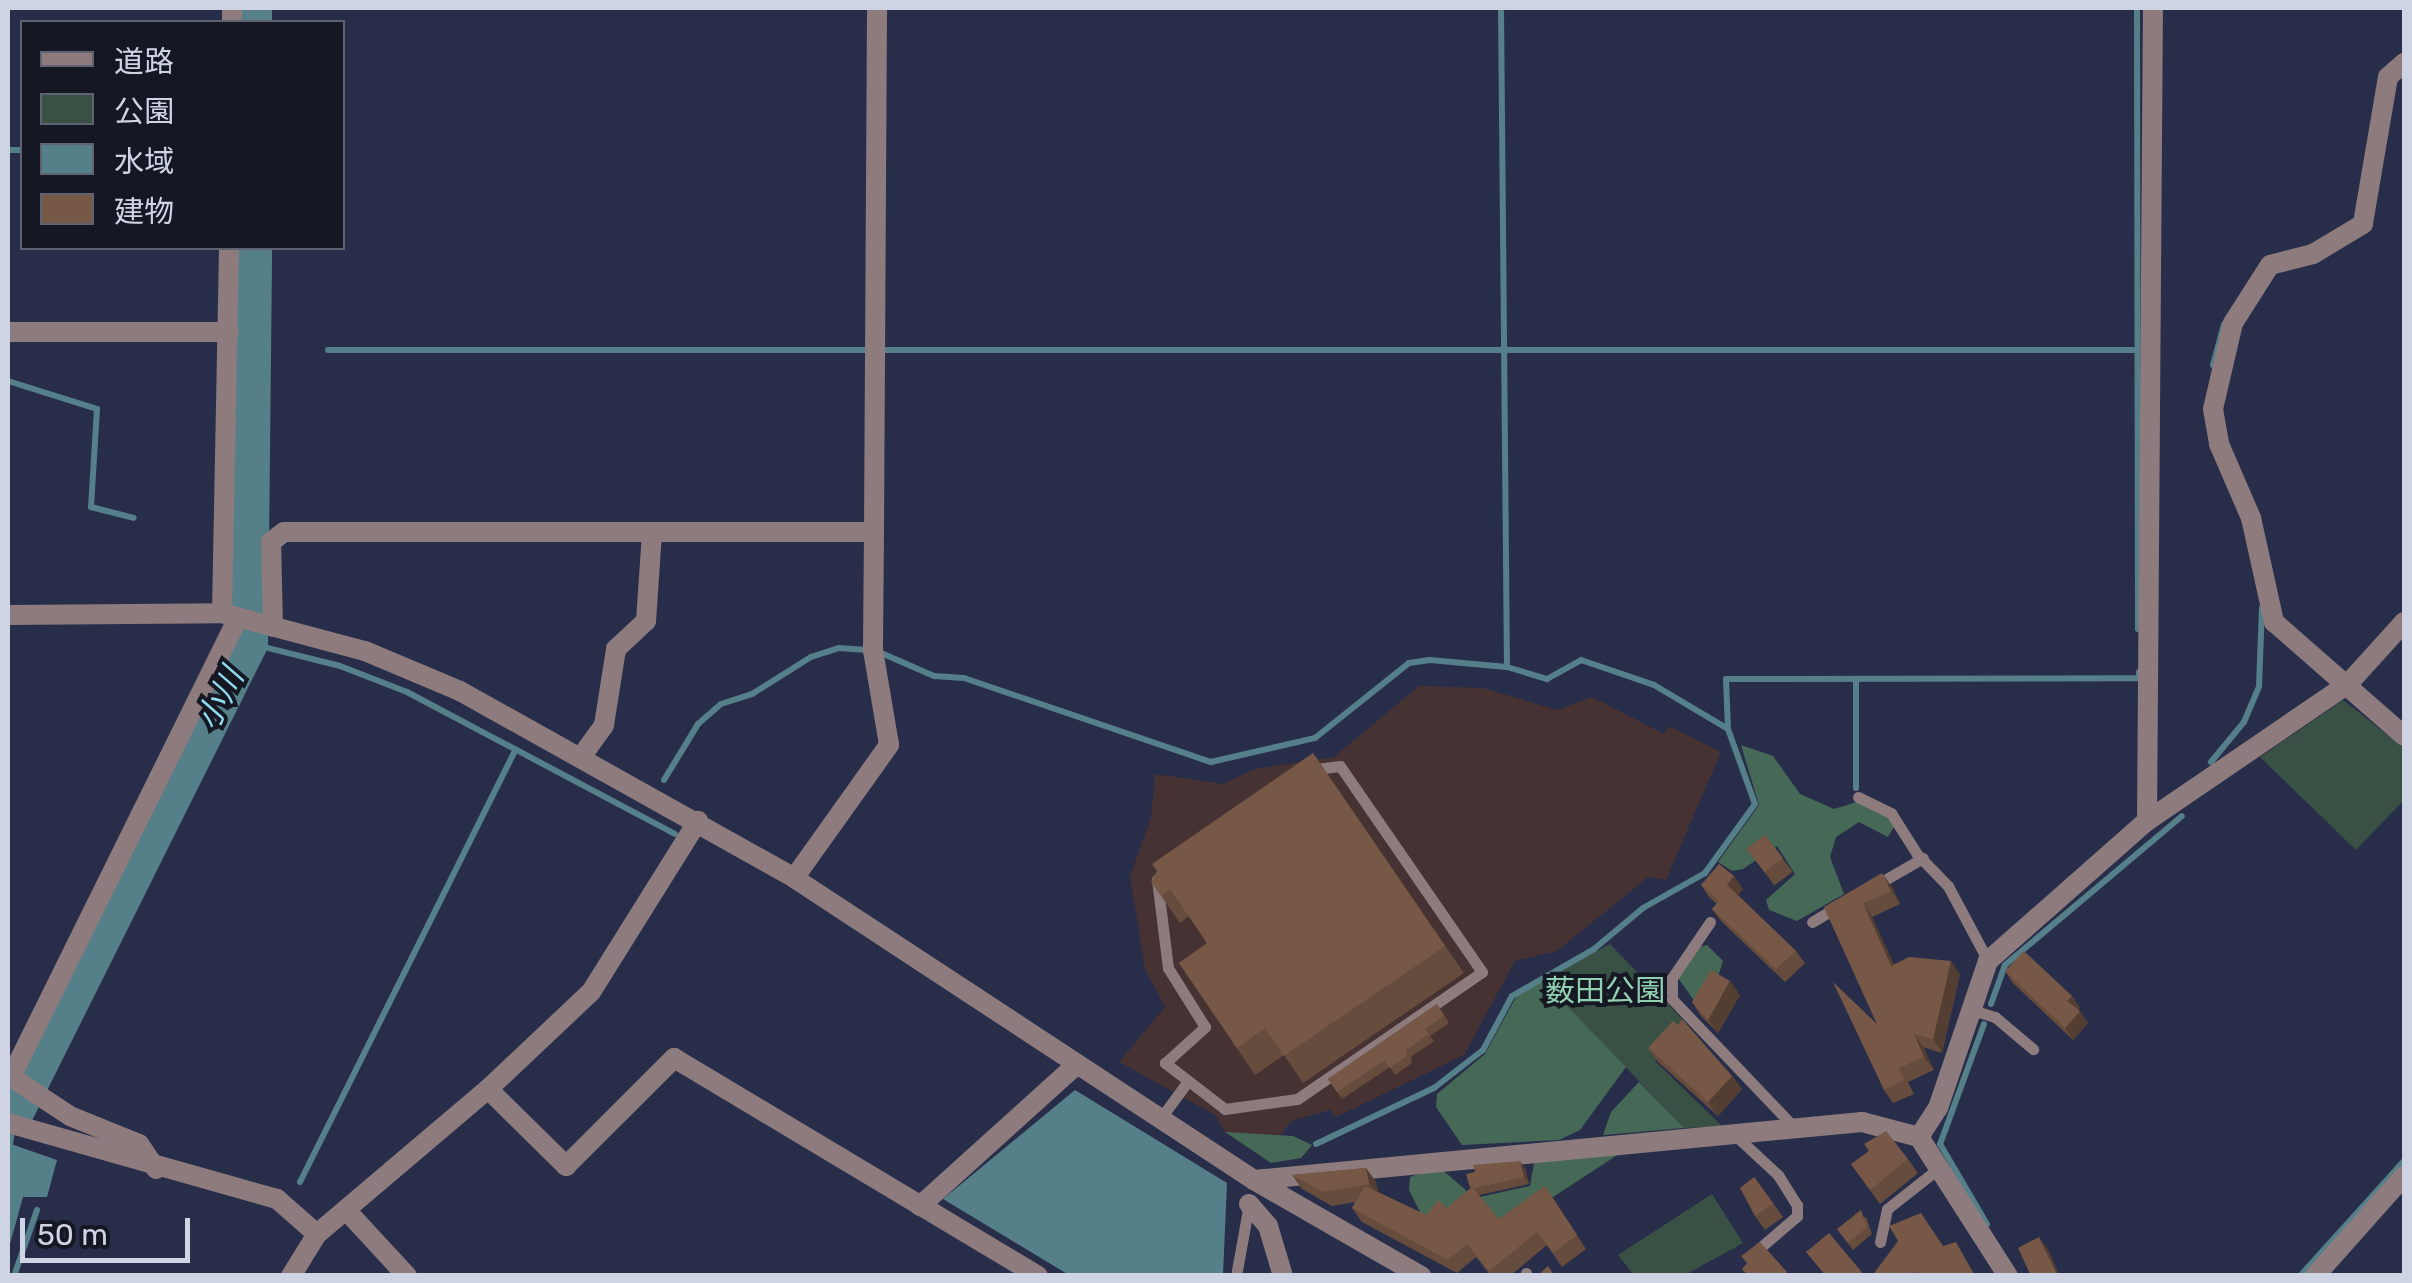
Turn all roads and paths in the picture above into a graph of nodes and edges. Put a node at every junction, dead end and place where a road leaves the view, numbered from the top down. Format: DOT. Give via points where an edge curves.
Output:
graph roads {
  1 [pos="877,8"];
  2 [pos="2153,8"];
  3 [pos="2404,62"];
  4 [pos="229,250"];
  5 [pos="8,332"];
  6 [pos="228,332"];
  7 [pos="874,532"];
  8 [pos="652,533"];
  9 [pos="8,615"];
  10 [pos="234,617"];
  11 [pos="2404,622"];
  12 [pos="270,626"];
  13 [pos="2348,684"];
  14 [pos="2404,736"];
  15 [pos="581,758"];
  16 [pos="1858,797"];
  17 [pos="698,821"];
  18 [pos="2147,821"];
  19 [pos="1923,858"];
  20 [pos="794,878"];
  21 [pos="1710,922"];
  22 [pos="1812,922"];
  23 [pos="1988,961"];
  24 [pos="1972,1010"];
  25 [pos="2033,1048"];
  26 [pos="1076,1065"];
  27 [pos="1188,1081"];
  28 [pos="488,1090"];
  29 [pos="1160,1119"];
  30 [pos="8,1123"];
  31 [pos="1794,1128"];
  32 [pos="1733,1132"];
  33 [pos="1919,1137"];
  34 [pos="1939,1168"];
  35 [pos="156,1169"];
  36 [pos="2404,1176"];
  37 [pos="1254,1180"];
  38 [pos="1249,1204"];
  39 [pos="920,1206"];
  40 [pos="346,1210"];
  41 [pos="318,1234"];
  42 [pos="1880,1242"];
  43 [pos="1746,1258"];
  44 [pos="291,1276"];
  45 [pos="406,1276"];
  46 [pos="1038,1276"];
  47 [pos="1236,1276"];
  48 [pos="1283,1276"];
  49 [pos="1420,1276"];
  50 [pos="2008,1276"];
  51 [pos="2315,1276"];
  1 -- 7 [label="street"];
  2 -- 18 [label="street"];
  3 -- 13 [label="street" via="2388,78 2363,224 2313,254 2270,265 2233,323 2213,409 2219,444 2251,518 2274,622"];
  4 -- 6 [label="street"];
  5 -- 6 [label="street"];
  6 -- 10 [label="street"];
  7 -- 8 [label="street"];
  7 -- 20 [label="street" via="872,650 889,745"];
  8 -- 12 [label="street" via="284,532 271,542"];
  8 -- 15 [label="street" via="646,621 616,649 604,725"];
  9 -- 10 [label="street"];
  10 -- 12 [label="street"];
  10 -- 35 [label="street" via="11,1076 70,1116 139,1144"];
  11 -- 13 [label="street"];
  12 -- 15 [label="street" via="381,658 460,691"];
  13 -- 14 [label="street"];
  13 -- 18 [label="street"];
  15 -- 17 [label="street"];
  16 -- 19 [label="lane" via="1891,812"];
  17 -- 20 [label="street"];
  17 -- 28 [label="street" via="591,992"];
  18 -- 23 [label="street"];
  19 -- 22 [label="lane"];
  19 -- 23 [label="lane" via="1948,886"];
  20 -- 26 [label="street"];
  21 -- 31 [label="lane" via="1672,978 1672,999"];
  23 -- 24 [label="street"];
  24 -- 25 [label="lane" via="1995,1017"];
  24 -- 33 [label="street" via="1938,1108"];
  26 -- 29 [label="street"];
  26 -- 39 [label="street"];
  27 -- 27 [label="lane" via="1225,1109 1297,1099 1482,972 1340,766 1316,769 1157,880 1168,968 1205,1027 1164,1063"];
  27 -- 29 [label="lane"];
  28 -- 39 [label="street" via="566,1166 674,1058 771,1110"];
  28 -- 40 [label="street"];
  29 -- 37 [label="street"];
  30 -- 35 [label="street"];
  31 -- 32 [label="street"];
  31 -- 33 [label="street" via="1862,1122"];
  32 -- 37 [label="street"];
  32 -- 43 [label="lane" via="1778,1175 1797,1205 1797,1216"];
  33 -- 34 [label="street"];
  34 -- 42 [label="lane" via="1887,1208"];
  34 -- 50 [label="street"];
  35 -- 41 [label="street" via="277,1199"];
  36 -- 51 [label="street"];
  37 -- 38 [label="lane"];
  37 -- 49 [label="street"];
  38 -- 47 [label="lane"];
  38 -- 48 [label="street" via="1268,1226"];
  39 -- 46 [label="street"];
  40 -- 41 [label="street"];
  40 -- 45 [label="street"];
  41 -- 44 [label="street"];
}
